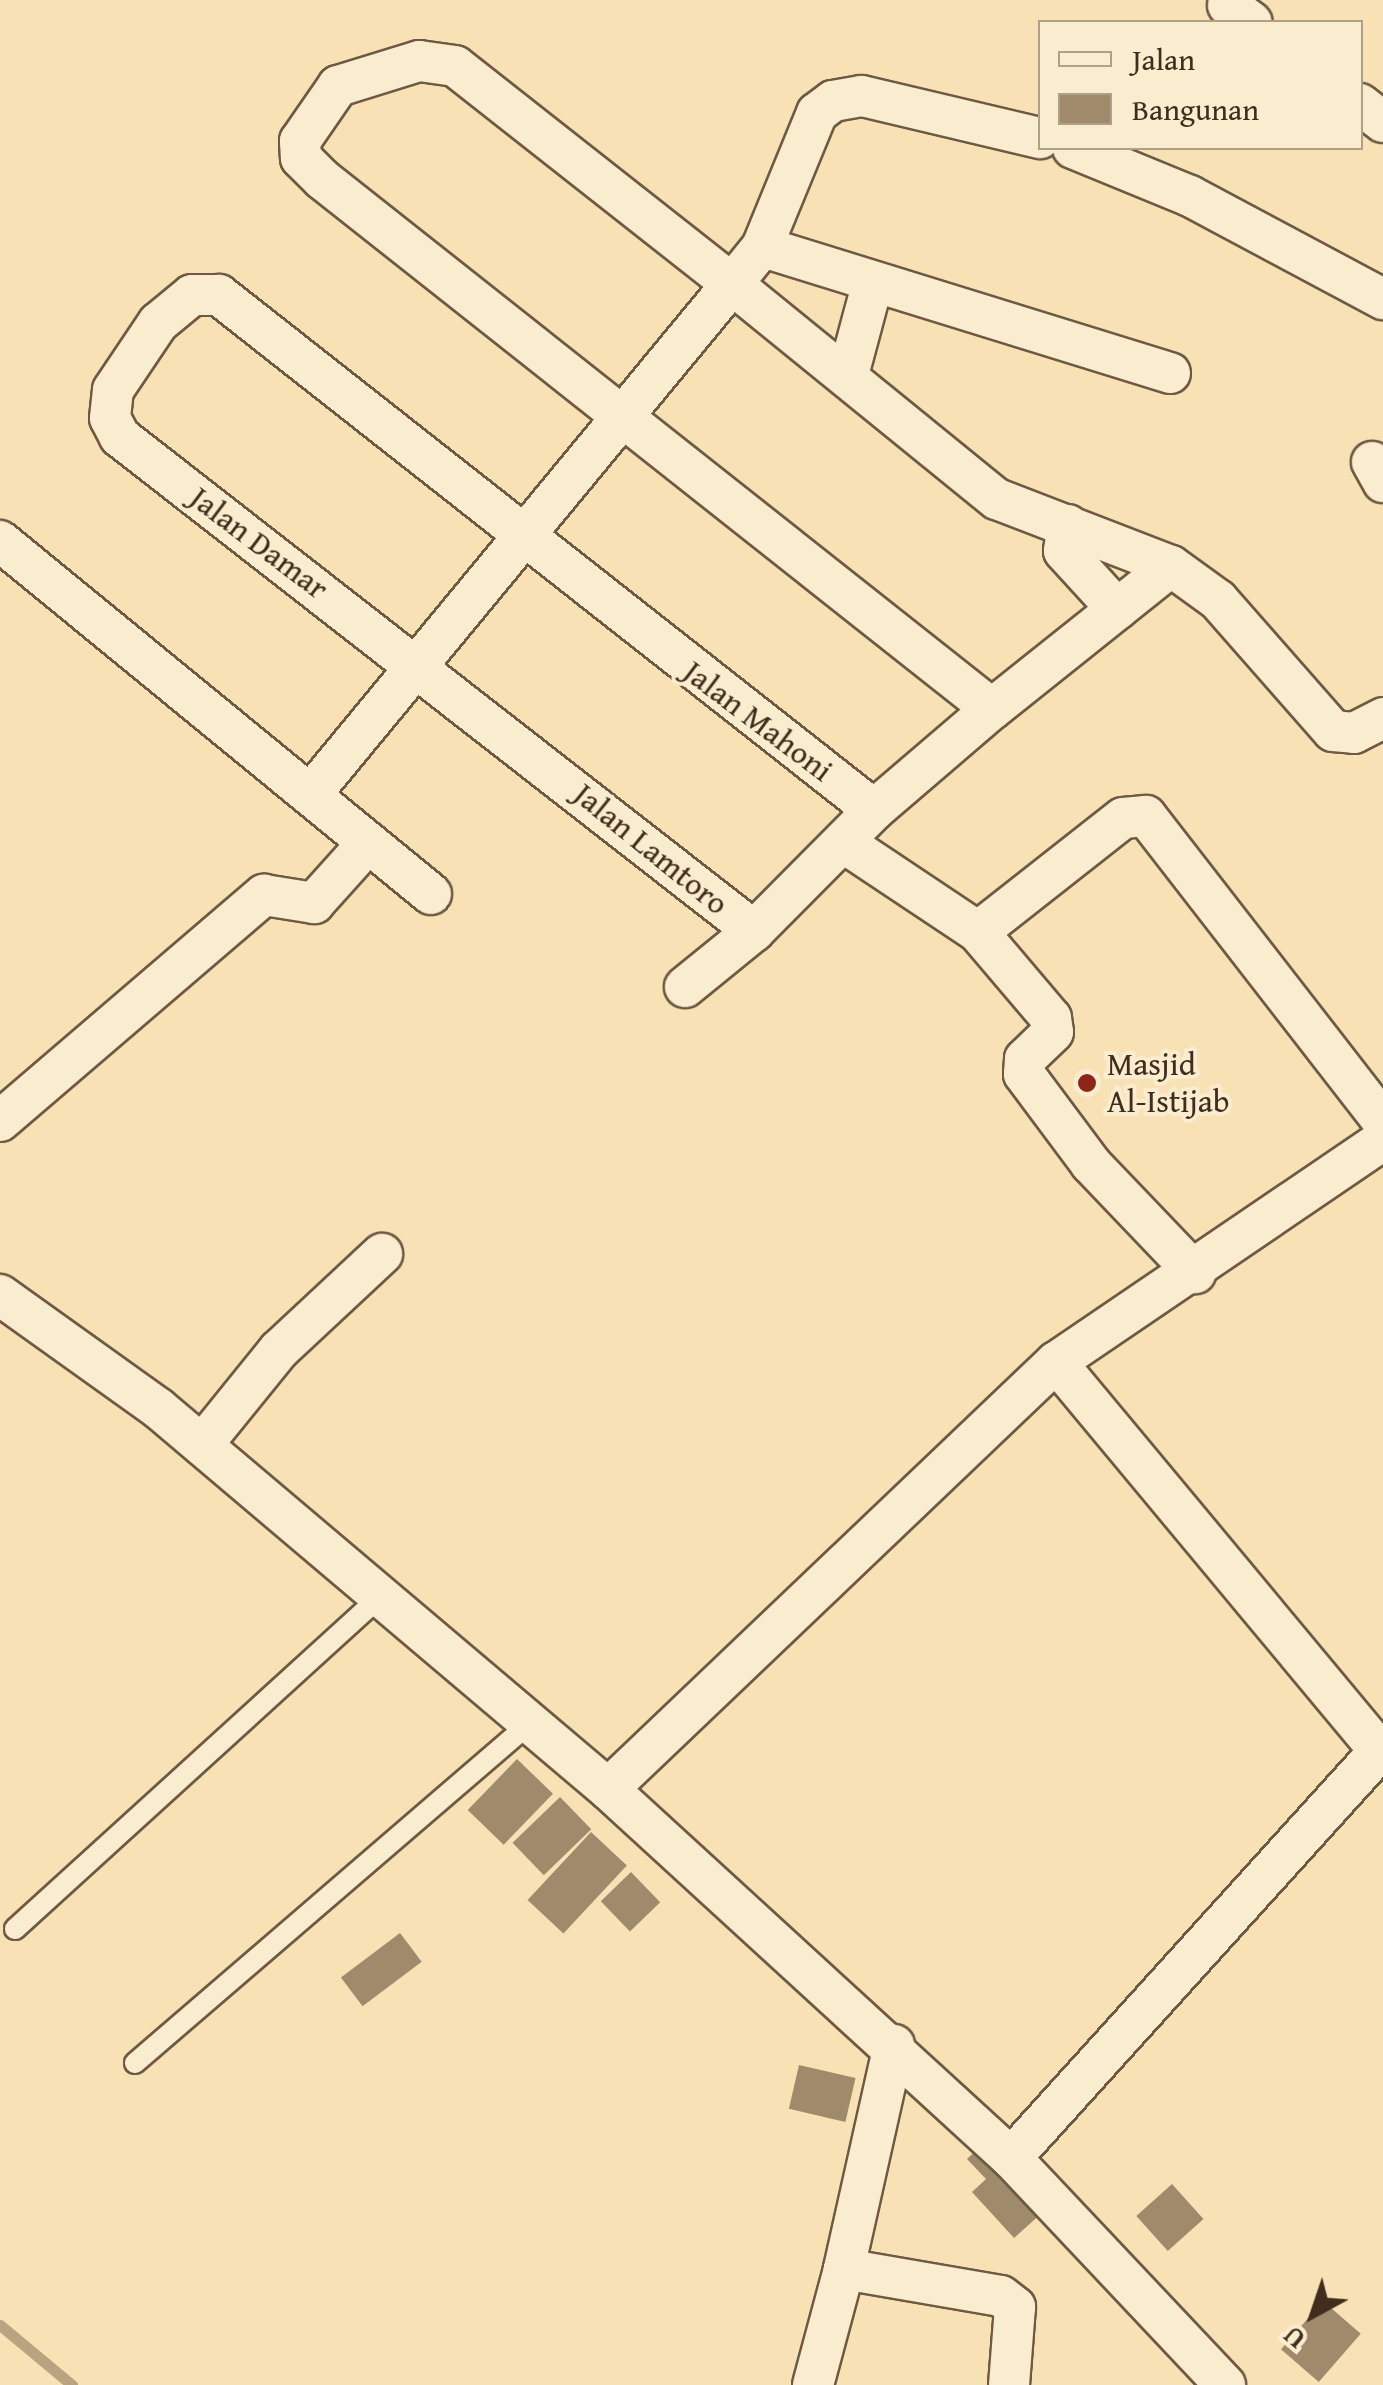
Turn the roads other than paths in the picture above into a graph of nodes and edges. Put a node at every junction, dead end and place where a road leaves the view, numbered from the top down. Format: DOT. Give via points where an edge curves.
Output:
graph roads {
  1 [pos="1363,106"];
  2 [pos="1383,122"];
  3 [pos="1038,138"];
  4 [pos="1078,150"];
  5 [pos="762,247"];
  6 [pos="873,282"];
  7 [pos="732,284"];
  8 [pos="1383,299"];
  9 [pos="1170,373"];
  10 [pos="848,376"];
  11 [pos="625,411"];
  12 [pos="110,418"];
  13 [pos="1068,525"];
  14 [pos="518,538"];
  15 [pos="0,542"];
  16 [pos="1172,566"];
  17 [pos="1117,609"];
  18 [pos="416,660"];
  19 [pos="992,709"];
  20 [pos="1383,718"];
  21 [pos="310,795"];
  22 [pos="874,810"];
  23 [pos="843,842"];
  24 [pos="368,843"];
  25 [pos="430,894"];
  26 [pos="754,931"];
  27 [pos="978,932"];
  28 [pos="685,987"];
  29 [pos="0,1121"];
  30 [pos="1383,1122"];
  31 [pos="1383,1140"];
  32 [pos="382,1254"];
  33 [pos="1195,1273"];
  34 [pos="0,1295"];
  35 [pos="1056,1362"];
  36 [pos="202,1445"];
  37 [pos="380,1598"];
  38 [pos="530,1723"];
  39 [pos="1382,1751"];
  40 [pos="608,1789"];
  41 [pos="16,1929"];
  42 [pos="894,2045"];
  43 [pos="135,2063"];
  44 [pos="1011,2158"];
  45 [pos="844,2269"];
  46 [pos="813,2385"];
  47 [pos="1009,2385"];
  48 [pos="1225,2385"];
  1 -- 2 [label="street"];
  3 -- 5 [label="street" via="862,96 833,101 816,113"];
  4 -- 8 [label="street" via="1190,196"];
  5 -- 6 [label="street"];
  5 -- 7 [label="street"];
  6 -- 9 [label="street"];
  6 -- 10 [label="street"];
  7 -- 10 [label="street"];
  7 -- 11 [label="street"];
  7 -- 11 [label="street" via="455,66 384,68 323,97 307,119 301,158"];
  10 -- 13 [label="street" via="997,498"];
  11 -- 14 [label="street"];
  11 -- 19 [label="street"];
  12 -- 14 [label="street, Jalan Mahoni" via="113,390 158,323 192,296 218,296"];
  12 -- 18 [label="street, Jalan Damar" via="144,457"];
  13 -- 16 [label="street"];
  13 -- 17 [label="street" via="1064,551"];
  14 -- 18 [label="street"];
  14 -- 22 [label="street, Jalan Mahoni"];
  15 -- 21 [label="street"];
  16 -- 17 [label="street"];
  16 -- 20 [label="street" via="1218,600 1333,730 1354,733"];
  17 -- 19 [label="street"];
  18 -- 21 [label="street"];
  18 -- 26 [label="street, Jalan Lamtoro"];
  19 -- 22 [label="street"];
  21 -- 24 [label="street"];
  22 -- 23 [label="street, Jalan Lamtoro"];
  23 -- 26 [label="street, Jalan Lamtoro"];
  23 -- 27 [label="street"];
  24 -- 25 [label="street"];
  24 -- 29 [label="street" via="314,903 264,895"];
  26 -- 28 [label="street"];
  27 -- 30 [label="street" via="1124,818 1146,816"];
  27 -- 33 [label="street" via="1054,1025 1025,1059 1024,1074 1091,1164"];
  31 -- 33 [label="street"];
  32 -- 36 [label="street" via="291,1338"];
  33 -- 35 [label="street"];
  34 -- 36 [label="street"];
  35 -- 39 [label="street"];
  35 -- 40 [label="street"];
  36 -- 37 [label="street"];
  37 -- 38 [label="street"];
  37 -- 41 [label="lane"];
  38 -- 40 [label="street"];
  38 -- 43 [label="lane"];
  39 -- 44 [label="street"];
  40 -- 42 [label="street"];
  42 -- 44 [label="street"];
  42 -- 45 [label="street"];
  44 -- 48 [label="street"];
  45 -- 46 [label="street"];
  45 -- 47 [label="street" via="1001,2296 1015,2307"];
}
